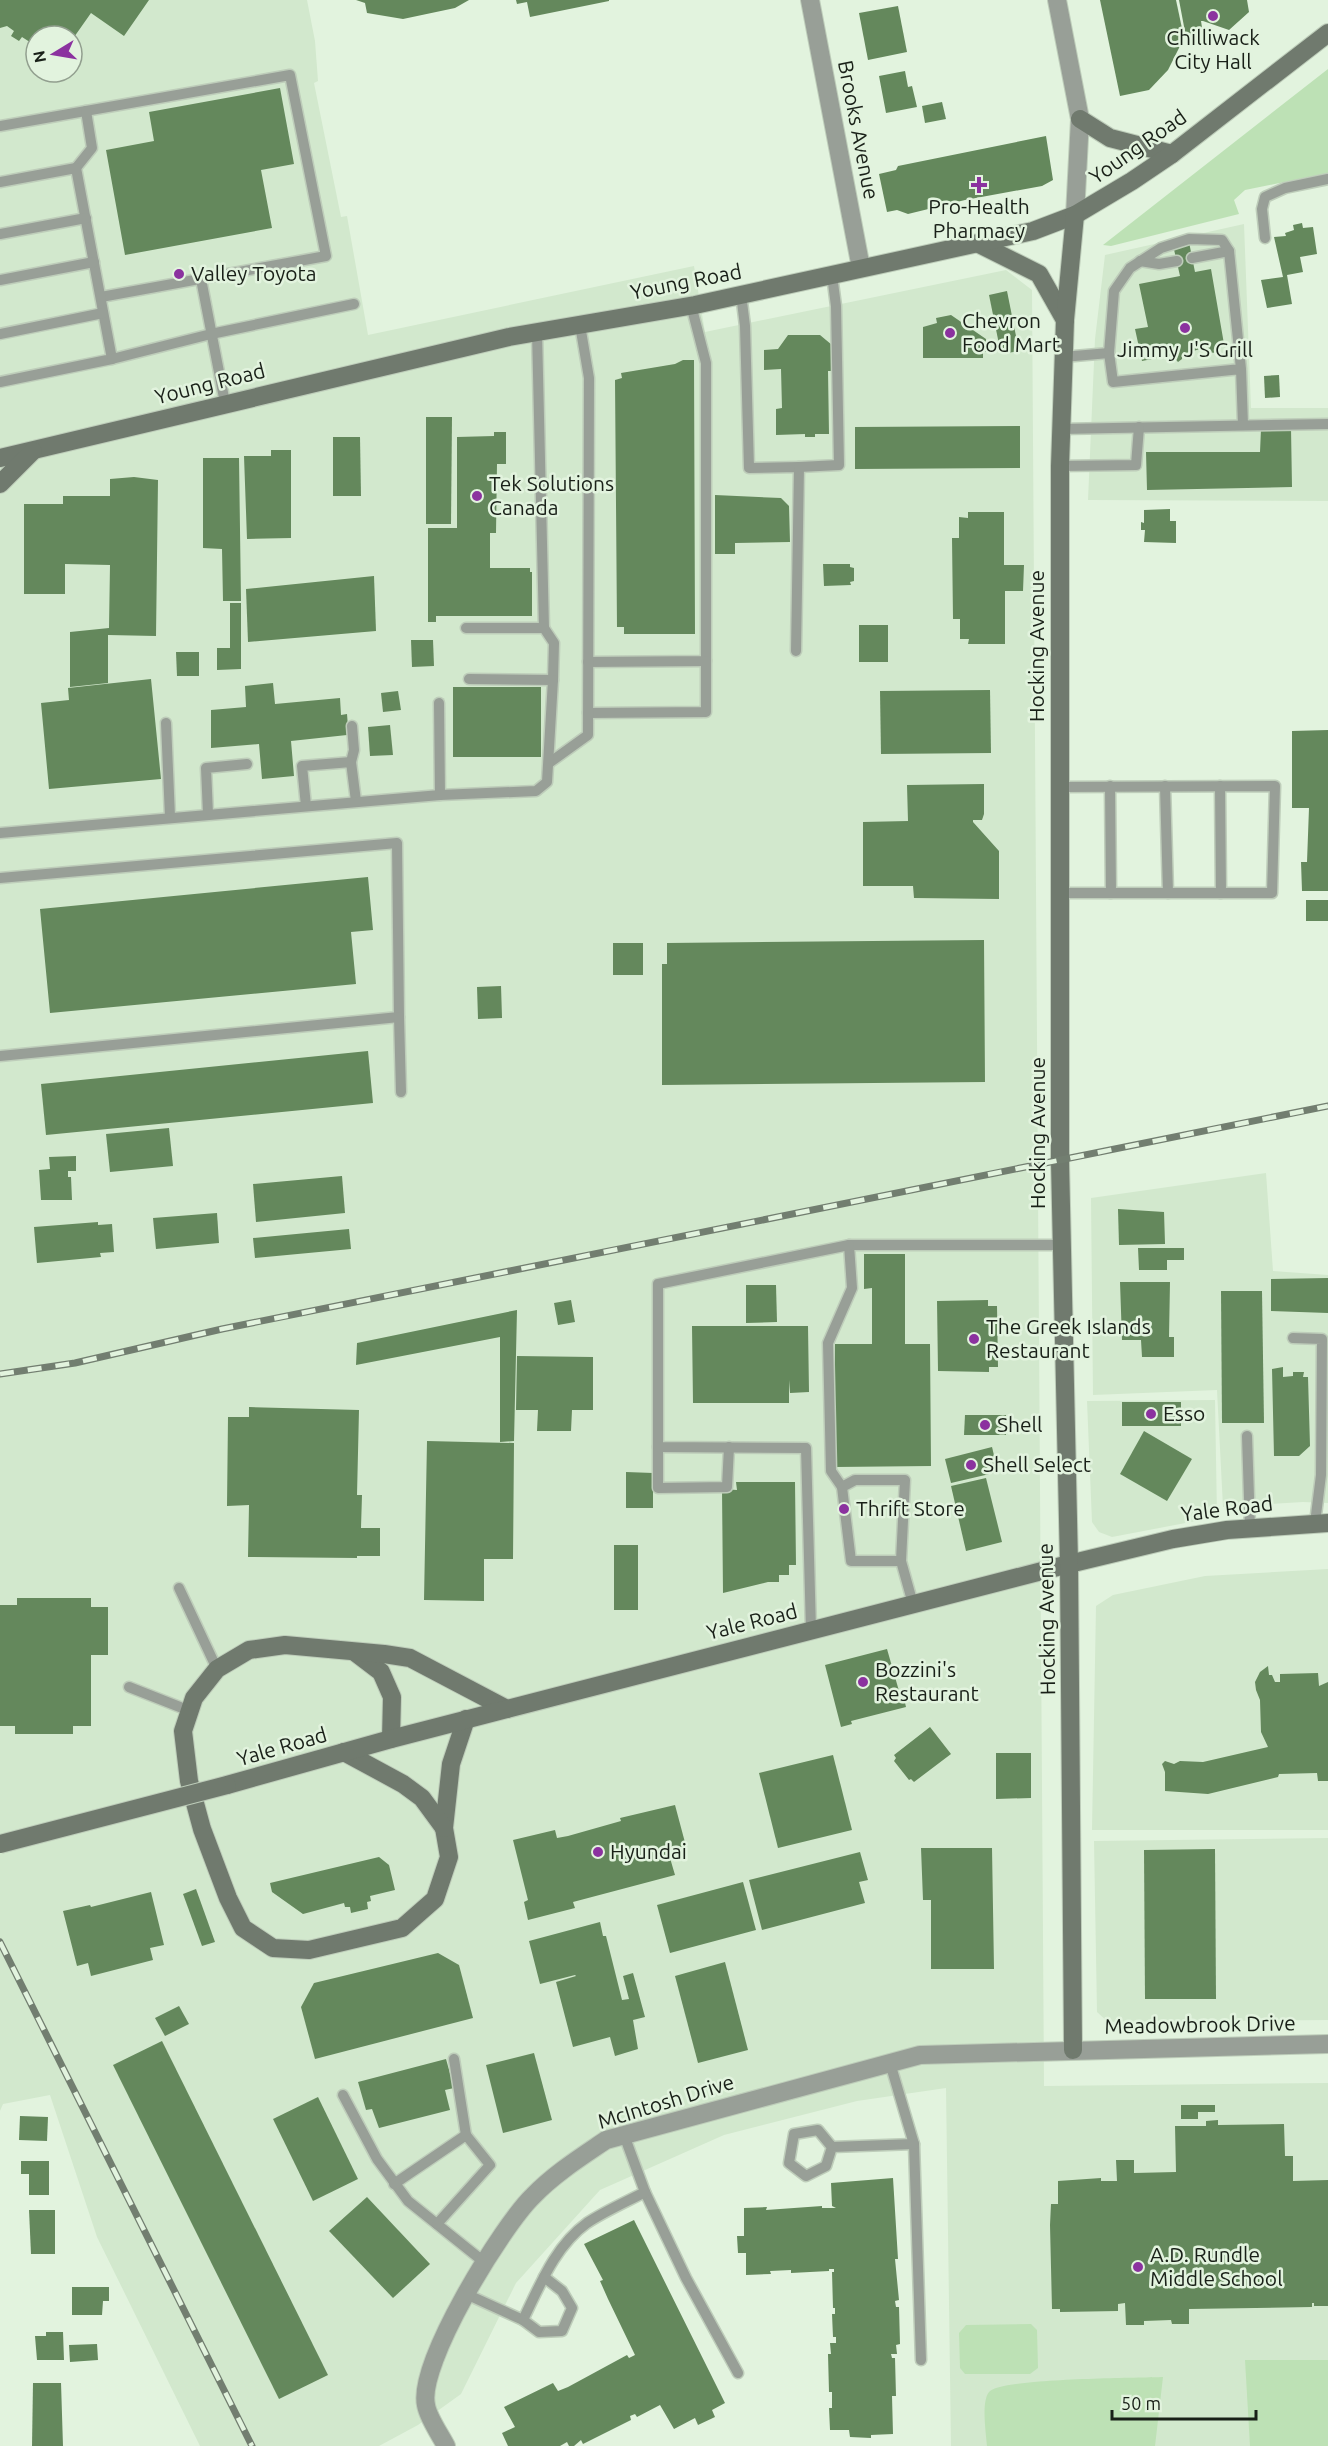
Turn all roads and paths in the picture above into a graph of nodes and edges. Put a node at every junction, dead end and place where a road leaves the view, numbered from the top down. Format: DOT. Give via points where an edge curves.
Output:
graph roads {
  1 [pos="810,0"];
  2 [pos="1057,0"];
  3 [pos="1328,33"];
  4 [pos="86,111"];
  5 [pos="1080,119"];
  6 [pos="0,126"];
  7 [pos="1172,154"];
  8 [pos="76,168"];
  9 [pos="1328,179"];
  10 [pos="0,182"];
  11 [pos="1075,215"];
  12 [pos="86,218"];
  13 [pos="0,234"];
  14 [pos="1265,238"];
  15 [pos="979,244"];
  16 [pos="1229,251"];
  17 [pos="1192,258"];
  18 [pos="1140,261"];
  19 [pos="1177,261"];
  20 [pos="94,262"];
  21 [pos="861,268"];
  22 [pos="832,274"];
  23 [pos="201,279"];
  24 [pos="0,280"];
  25 [pos="741,294"];
  26 [pos="101,297"];
  27 [pos="354,304"];
  28 [pos="691,305"];
  29 [pos="104,313"];
  30 [pos="1065,320"];
  31 [pos="580,325"];
  32 [pos="537,332"];
  33 [pos="0,334"];
  34 [pos="211,334"];
  35 [pos="1108,353"];
  36 [pos="1063,357"];
  37 [pos="112,359"];
  38 [pos="1240,369"];
  39 [pos="0,382"];
  40 [pos="225,403"];
  41 [pos="1328,424"];
  42 [pos="1243,425"];
  43 [pos="1139,428"];
  44 [pos="1061,429"];
  45 [pos="34,450"];
  46 [pos="0,458"];
  47 [pos="1060,466"];
  48 [pos="799,467"];
  49 [pos="0,484"];
  50 [pos="466,628"];
  51 [pos="544,628"];
  52 [pos="796,651"];
  53 [pos="706,661"];
  54 [pos="588,662"];
  55 [pos="469,679"];
  56 [pos="553,680"];
  57 [pos="439,703"];
  58 [pos="588,713"];
  59 [pos="166,723"];
  60 [pos="352,726"];
  61 [pos="351,762"];
  62 [pos="549,763"];
  63 [pos="247,764"];
  64 [pos="1060,786"];
  65 [pos="1110,786"];
  66 [pos="1165,786"];
  67 [pos="1220,786"];
  68 [pos="440,795"];
  69 [pos="356,801"];
  70 [pos="306,806"];
  71 [pos="208,814"];
  72 [pos="170,818"];
  73 [pos="0,832"];
  74 [pos="0,878"];
  75 [pos="1059,893"];
  76 [pos="1111,893"];
  77 [pos="1168,893"];
  78 [pos="1221,893"];
  79 [pos="399,1017"];
  80 [pos="0,1056"];
  81 [pos="401,1092"];
  82 [pos="849,1245"];
  83 [pos="1061,1245"];
  84 [pos="1293,1338"];
  85 [pos="1247,1436"];
  86 [pos="658,1447"];
  87 [pos="729,1447"];
  88 [pos="842,1487"];
  89 [pos="1322,1523"];
  90 [pos="1250,1528"];
  91 [pos="901,1561"];
  92 [pos="1069,1564"];
  93 [pos="179,1588"];
  94 [pos="913,1604"];
  95 [pos="811,1630"];
  96 [pos="356,1653"];
  97 [pos="217,1669"];
  98 [pos="129,1687"];
  99 [pos="507,1709"];
  100 [pos="190,1711"];
  101 [pos="466,1719"];
  102 [pos="391,1739"];
  103 [pos="344,1752"];
  104 [pos="444,1828"];
  105 [pos="0,1844"];
  106 [pos="1328,2044"];
  107 [pos="1073,2050"];
  108 [pos="453,2059"];
  109 [pos="890,2063"];
  110 [pos="343,2095"];
  111 [pos="466,2135"];
  112 [pos="624,2135"];
  113 [pos="914,2144"];
  114 [pos="832,2147"];
  115 [pos="394,2184"];
  116 [pos="645,2192"];
  117 [pos="437,2224"];
  118 [pos="484,2262"];
  119 [pos="544,2277"];
  120 [pos="466,2294"];
  121 [pos="523,2320"];
  122 [pos="921,2360"];
  123 [pos="738,2373"];
  124 [pos="446,2446"];
  1 -- 21 [label="street, Brooks Avenue"];
  2 -- 5 [label="street"];
  3 -- 7 [label="main road, Young Road"];
  4 -- 6 [label="lane"];
  4 -- 8 [label="lane" via="92,148"];
  4 -- 23 [label="lane" via="290,75 326,256"];
  5 -- 7 [label="main road" via="1110,138"];
  5 -- 11 [label="street"];
  7 -- 11 [label="main road, Young Road"];
  8 -- 10 [label="lane"];
  8 -- 12 [label="lane"];
  9 -- 14 [label="lane" via="1264,197"];
  11 -- 15 [label="main road, Young Road" via="1033,231"];
  11 -- 30 [label="main road, Hocking Avenue"];
  12 -- 13 [label="lane"];
  12 -- 20 [label="lane"];
  15 -- 21 [label="main road, Young Road"];
  15 -- 30 [label="main road" via="1039,274"];
  16 -- 17 [label="lane"];
  16 -- 18 [label="lane" via="1222,240 1189,239 1161,248"];
  16 -- 38 [label="lane"];
  18 -- 19 [label="lane"];
  18 -- 35 [label="lane" via="1114,291"];
  20 -- 24 [label="lane"];
  20 -- 26 [label="lane"];
  21 -- 22 [label="main road, Young Road"];
  22 -- 25 [label="main road, Young Road"];
  22 -- 48 [label="lane" via="839,465"];
  23 -- 26 [label="lane"];
  23 -- 34 [label="lane"];
  25 -- 28 [label="main road, Young Road"];
  25 -- 48 [label="lane" via="749,468"];
  26 -- 29 [label="lane"];
  27 -- 34 [label="lane"];
  28 -- 31 [label="main road, Young Road"];
  28 -- 53 [label="lane" via="706,363"];
  29 -- 33 [label="lane"];
  29 -- 37 [label="lane"];
  30 -- 36 [label="main road, Hocking Avenue"];
  31 -- 32 [label="main road, Young Road"];
  31 -- 54 [label="lane" via="589,378"];
  32 -- 40 [label="main road, Young Road"];
  32 -- 51 [label="lane"];
  34 -- 37 [label="lane"];
  34 -- 40 [label="lane"];
  35 -- 36 [label="lane"];
  35 -- 38 [label="lane" via="1113,382"];
  36 -- 44 [label="main road, Hocking Avenue"];
  37 -- 39 [label="lane"];
  38 -- 42 [label="lane"];
  40 -- 45 [label="main road, Young Road"];
  41 -- 42 [label="lane"];
  42 -- 43 [label="lane"];
  43 -- 44 [label="lane"];
  43 -- 47 [label="lane" via="1136,465"];
  44 -- 47 [label="main road, Hocking Avenue"];
  45 -- 46 [label="main road, Young Road"];
  45 -- 49 [label="main road"];
  47 -- 64 [label="main road, Hocking Avenue"];
  48 -- 52 [label="lane"];
  50 -- 51 [label="lane"];
  51 -- 56 [label="lane" via="554,643"];
  53 -- 54 [label="lane"];
  53 -- 58 [label="lane" via="706,712"];
  54 -- 58 [label="lane"];
  55 -- 56 [label="lane"];
  56 -- 62 [label="lane"];
  57 -- 68 [label="lane"];
  58 -- 62 [label="lane" via="588,735"];
  59 -- 72 [label="lane"];
  60 -- 61 [label="lane"];
  61 -- 69 [label="lane"];
  61 -- 70 [label="lane" via="302,766"];
  62 -- 68 [label="lane" via="547,782 536,791"];
  63 -- 71 [label="lane" via="206,768"];
  64 -- 65 [label="lane"];
  64 -- 75 [label="main road, Hocking Avenue"];
  65 -- 66 [label="lane"];
  65 -- 76 [label="lane"];
  66 -- 67 [label="lane"];
  66 -- 77 [label="lane"];
  67 -- 78 [label="lane"];
  67 -- 78 [label="lane" via="1275,786 1272,893"];
  68 -- 69 [label="lane"];
  69 -- 70 [label="lane"];
  70 -- 71 [label="lane"];
  71 -- 72 [label="lane"];
  72 -- 73 [label="lane"];
  74 -- 79 [label="lane" via="397,843"];
  75 -- 76 [label="lane"];
  75 -- 83 [label="main road, Hocking Avenue"];
  76 -- 77 [label="lane"];
  77 -- 78 [label="lane"];
  79 -- 80 [label="lane"];
  79 -- 81 [label="lane"];
  82 -- 83 [label="lane"];
  82 -- 86 [label="lane" via="658,1284"];
  82 -- 88 [label="lane" via="852,1288 828,1343 831,1472"];
  83 -- 92 [label="main road, Hocking Avenue"];
  84 -- 89 [label="lane" via="1322,1339"];
  85 -- 90 [label="lane"];
  86 -- 87 [label="lane"];
  86 -- 87 [label="lane" via="658,1488 727,1487"];
  87 -- 95 [label="lane" via="806,1448"];
  88 -- 91 [label="lane" via="851,1561"];
  88 -- 91 [label="lane" via="855,1480 905,1480"];
  89 -- 90 [label="main road, Yale Road"];
  90 -- 92 [label="main road, Yale Road" via="1173,1539"];
  91 -- 94 [label="lane"];
  92 -- 94 [label="main road, Yale Road"];
  92 -- 107 [label="main road, Hocking Avenue"];
  93 -- 97 [label="lane"];
  94 -- 95 [label="main road, Yale Road"];
  95 -- 99 [label="main road, Yale Road"];
  96 -- 97 [label="main road" via="285,1645 249,1650"];
  96 -- 99 [label="main road" via="410,1658"];
  96 -- 102 [label="main road" via="381,1672 392,1697"];
  97 -- 100 [label="main road" via="194,1698"];
  98 -- 100 [label="lane"];
  99 -- 101 [label="main road, Yale Road"];
  100 -- 104 [label="main road" via="183,1731 189,1781 202,1829 243,1928 273,1948 309,1950 402,1928 435,1899 449,1857"];
  101 -- 102 [label="main road, Yale Road"];
  101 -- 104 [label="main road" via="450,1764"];
  102 -- 103 [label="main road, Yale Road"];
  103 -- 104 [label="main road" via="422,1798"];
  103 -- 105 [label="main road, Yale Road, bridge"];
  106 -- 107 [label="street, Meadowbrook Drive"];
  107 -- 109 [label="street, McIntosh Drive" via="920,2055"];
  108 -- 111 [label="lane"];
  109 -- 112 [label="street, McIntosh Drive"];
  109 -- 113 [label="lane"];
  110 -- 115 [label="lane"];
  111 -- 115 [label="lane"];
  111 -- 117 [label="lane" via="490,2165"];
  112 -- 116 [label="lane"];
  112 -- 118 [label="street, McIntosh Drive" via="606,2140 532,2196 497,2239"];
  113 -- 114 [label="lane"];
  113 -- 122 [label="lane"];
  114 -- 114 [label="lane" via="826,2166 806,2176 789,2163 794,2134 818,2130"];
  115 -- 117 [label="lane"];
  116 -- 119 [label="lane" via="588,2222 572,2235"];
  116 -- 123 [label="lane"];
  117 -- 118 [label="lane"];
  118 -- 120 [label="street, McIntosh Drive"];
  119 -- 121 [label="lane"];
  119 -- 121 [label="lane" via="562,2291 572,2308 562,2331 539,2332"];
  120 -- 121 [label="lane"];
  120 -- 124 [label="street, McIntosh Drive" via="426,2380 426,2405"];
}
